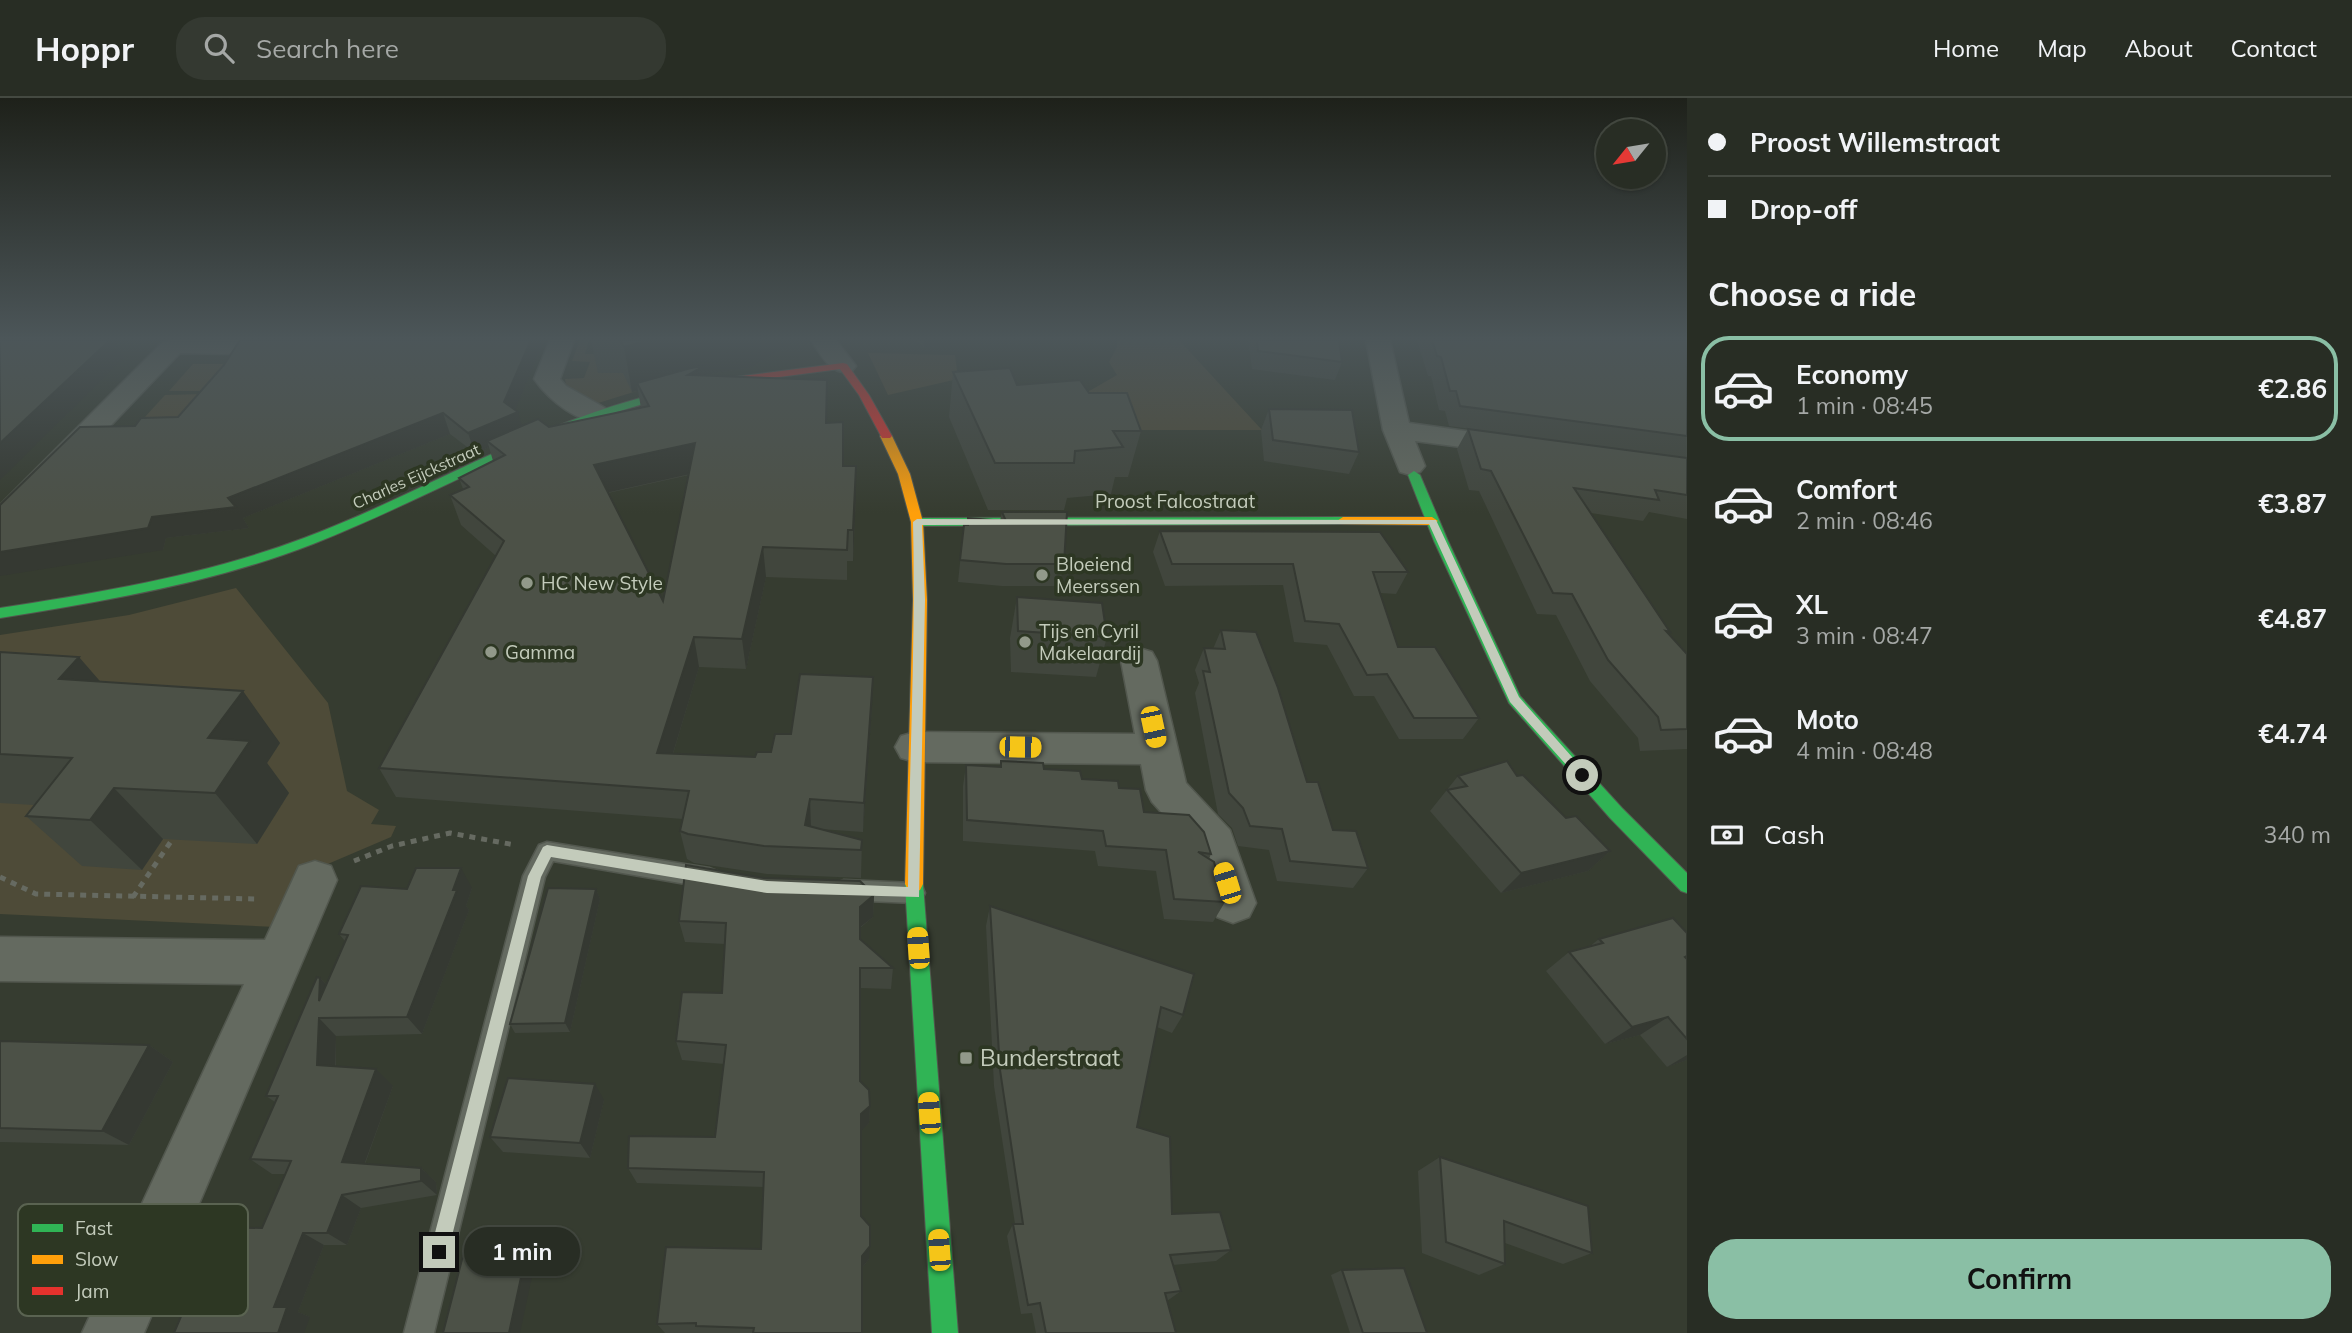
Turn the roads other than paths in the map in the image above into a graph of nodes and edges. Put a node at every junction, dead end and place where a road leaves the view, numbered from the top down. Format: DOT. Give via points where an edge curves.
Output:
graph roads {
  1 [pos="123,398"];
  2 [pos="567,398"];
  3 [pos="655,398"];
  4 [pos="865,398"];
  5 [pos="1390,398"];
  6 [pos="597,415"];
  7 [pos="1397,430"];
  8 [pos="1535,448"];
  9 [pos="1412,470"];
  10 [pos="917,522"];
  11 [pos="1432,522"];
  12 [pos="0,523"];
  13 [pos="0,613"];
  14 [pos="1139,662"];
  15 [pos="915,747"];
  16 [pos="1157,749"];
  17 [pos="314,880"];
  18 [pos="726,880"];
  19 [pos="1687,885"];
  20 [pos="820,889"];
  21 [pos="914,893"];
  22 [pos="1233,903"];
  23 [pos="0,959"];
  24 [pos="278,962"];
  25 [pos="170,1204"];
  26 [pos="121,1316"];
  27 [pos="113,1333"];
  28 [pos="419,1333"];
  29 [pos="945,1333"];
  1 -- 12 [label="street"];
  2 -- 6 [label="street"];
  3 -- 6 [label="street, Charles Eijckstraat"];
  4 -- 10 [label="street" via="904,474"];
  5 -- 7 [label="street"];
  6 -- 13 [label="street, Charles Eijckstraat" via="362,519 239,566 118,595"];
  7 -- 8 [label="street"];
  7 -- 9 [label="street"];
  9 -- 11 [label="street"];
  10 -- 11 [label="street, Proost Falcostraat"];
  10 -- 15 [label="street" via="920,600"];
  11 -- 19 [label="street" via="1514,699"];
  14 -- 16 [label="street"];
  15 -- 16 [label="street"];
  15 -- 21 [label="street"];
  16 -- 22 [label="street" via="1167,790 1215,843"];
  17 -- 24 [label="street"];
  18 -- 28 [label="lane" via="547,851 534,876"];
  20 -- 21 [label="lane"];
  21 -- 29 [label="street"];
  23 -- 24 [label="street"];
  24 -- 25 [label="street"];
  26 -- 27 [label="street"];
}
